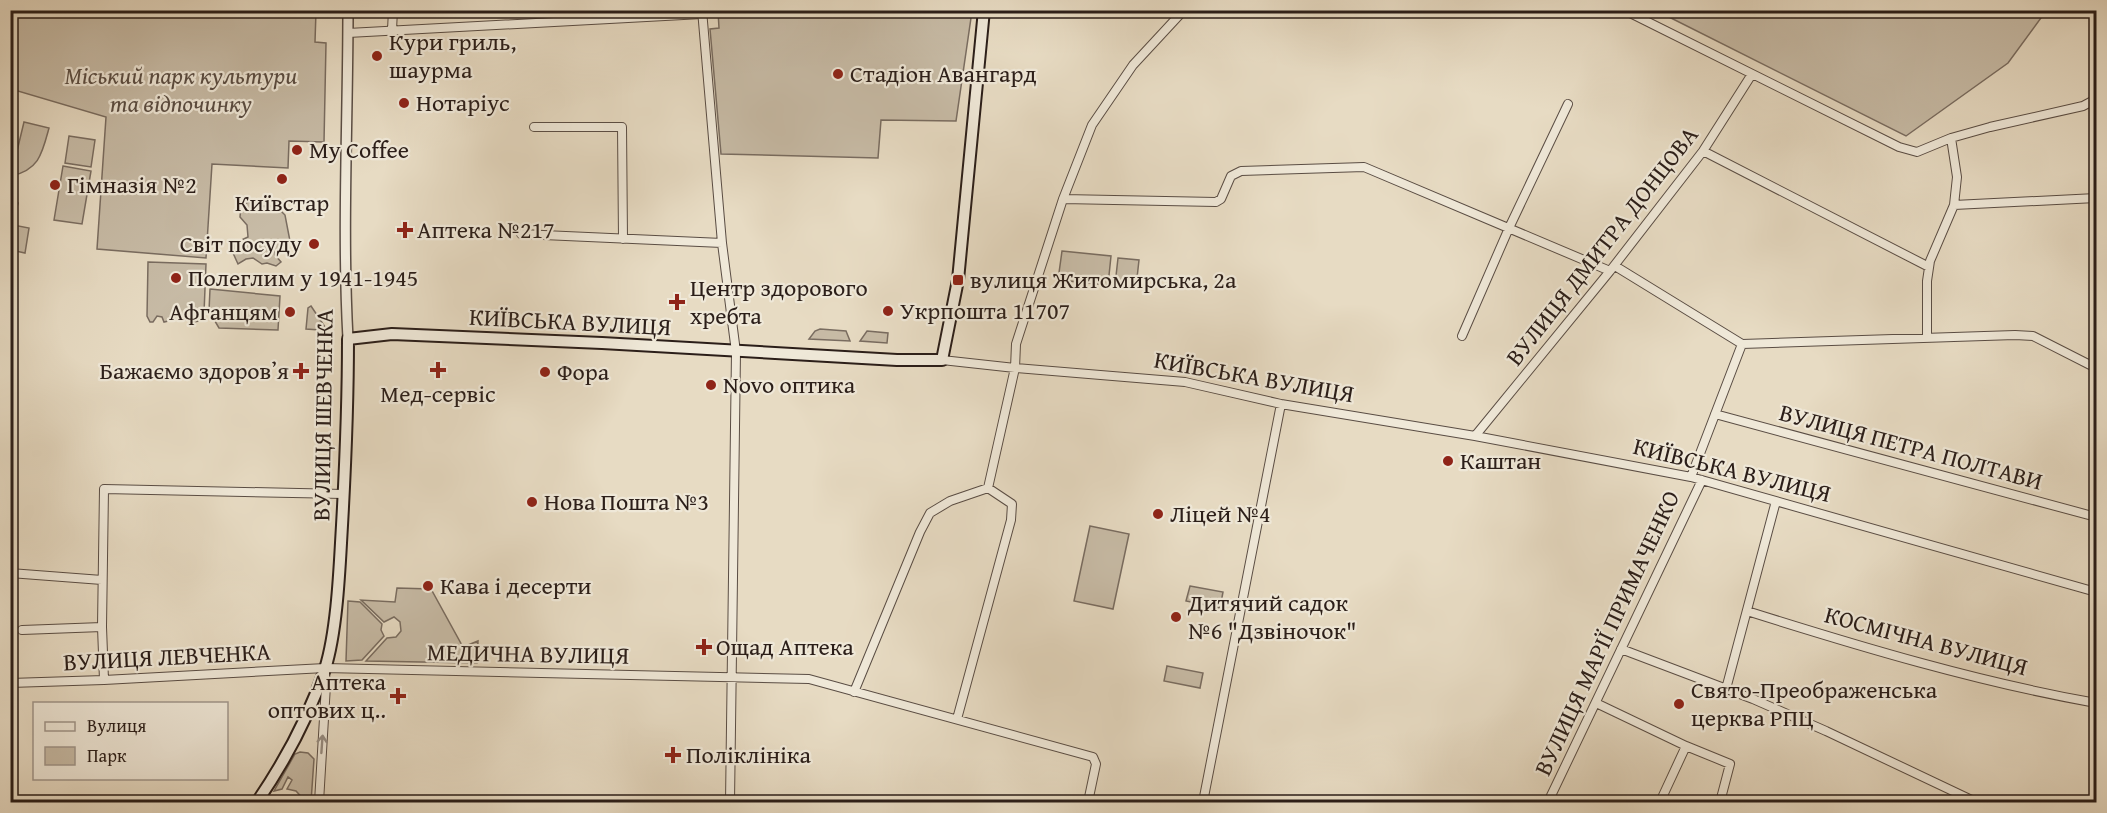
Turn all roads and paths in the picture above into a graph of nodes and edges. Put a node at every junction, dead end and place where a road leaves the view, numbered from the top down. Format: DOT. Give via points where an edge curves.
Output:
graph roads {
  1 [pos="348,10"];
  2 [pos="393,10"];
  3 [pos="984,10"];
  4 [pos="1184,10"];
  5 [pos="1624,10"];
  6 [pos="702,12"];
  7 [pos="392,30"];
  8 [pos="348,33"];
  9 [pos="1752,74"];
  10 [pos="2097,99"];
  11 [pos="1568,104"];
  12 [pos="534,127"];
  13 [pos="1951,138"];
  14 [pos="1703,152"];
  15 [pos="2097,198"];
  16 [pos="1063,199"];
  17 [pos="1954,205"];
  18 [pos="1509,228"];
  19 [pos="521,234"];
  20 [pos="623,239"];
  21 [pos="722,243"];
  22 [pos="1929,267"];
  23 [pos="1612,268"];
  24 [pos="1462,336"];
  25 [pos="1927,338"];
  26 [pos="348,339"];
  27 [pos="1742,344"];
  28 [pos="736,352"];
  29 [pos="942,360"];
  30 [pos="1016,368"];
  31 [pos="2097,368"];
  32 [pos="1281,404"];
  33 [pos="1715,414"];
  34 [pos="1475,436"];
  35 [pos="1691,477"];
  36 [pos="1702,480"];
  37 [pos="988,488"];
  38 [pos="344,494"];
  39 [pos="1776,501"];
  40 [pos="2097,517"];
  41 [pos="10,573"];
  42 [pos="102,580"];
  43 [pos="2097,592"];
  44 [pos="1747,611"];
  45 [pos="102,627"];
  46 [pos="22,630"];
  47 [pos="1621,649"];
  48 [pos="325,668"];
  49 [pos="730,678"];
  50 [pos="104,681"];
  51 [pos="10,683"];
  52 [pos="1726,689"];
  53 [pos="854,692"];
  54 [pos="1596,703"];
  55 [pos="2097,703"];
  56 [pos="957,719"];
  57 [pos="1686,746"];
  58 [pos="257,802"];
  59 [pos="319,802"];
  60 [pos="730,802"];
  61 [pos="1088,802"];
  62 [pos="1203,802"];
  63 [pos="1548,802"];
  64 [pos="1660,802"];
  65 [pos="1720,802"];
  66 [pos="1976,802"];
  1 -- 8 [label="street, ВУЛИЦЯ ШЕВЧЕНКА"];
  2 -- 7 [label="street"];
  3 -- 29 [label="main road" via="958,280"];
  4 -- 16 [label="street" via="1132,65 1092,125"];
  5 -- 9 [label="street"];
  6 -- 7 [label="street"];
  6 -- 21 [label="street"];
  7 -- 8 [label="street"];
  8 -- 26 [label="street, ВУЛИЦЯ ШЕВЧЕНКА"];
  9 -- 13 [label="street" via="1899,147 1917,152"];
  9 -- 14 [label="street, ВУЛИЦЯ ДМИТРА ДОНЦОВА"];
  10 -- 13 [label="street" via="2083,106"];
  11 -- 18 [label="street"];
  12 -- 20 [label="street" via="622,127"];
  13 -- 17 [label="street" via="1957,177"];
  14 -- 22 [label="street"];
  14 -- 23 [label="street, ВУЛИЦЯ ДМИТРА ДОНЦОВА"];
  15 -- 17 [label="street"];
  16 -- 18 [label="street" via="1215,202 1221,199 1231,176 1241,171 1364,167"];
  16 -- 30 [label="street" via="1016,344"];
  17 -- 22 [label="street"];
  18 -- 23 [label="street"];
  18 -- 24 [label="street"];
  19 -- 20 [label="street"];
  20 -- 21 [label="street"];
  21 -- 28 [label="street"];
  22 -- 25 [label="street"];
  23 -- 27 [label="street"];
  23 -- 34 [label="street, ВУЛИЦЯ ДМИТРА ДОНЦОВА"];
  25 -- 27 [label="street"];
  25 -- 31 [label="street" via="2032,336"];
  26 -- 28 [label="main road, КИЇВСЬКА ВУЛИЦЯ" via="392,334"];
  26 -- 38 [label="main road, ВУЛИЦЯ ШЕВЧЕНКА"];
  27 -- 33 [label="street"];
  28 -- 29 [label="main road, КИЇВСЬКА ВУЛИЦЯ"];
  28 -- 49 [label="street"];
  29 -- 30 [label="street, КИЇВСЬКА ВУЛИЦЯ"];
  30 -- 32 [label="street, КИЇВСЬКА ВУЛИЦЯ" via="1185,382"];
  30 -- 37 [label="street"];
  32 -- 34 [label="street, КИЇВСЬКА ВУЛИЦЯ"];
  32 -- 62 [label="street"];
  33 -- 35 [label="street"];
  33 -- 40 [label="street, ВУЛИЦЯ ПЕТРА ПОЛТАВИ"];
  34 -- 35 [label="street, КИЇВСЬКА ВУЛИЦЯ"];
  35 -- 36 [label="street, КИЇВСЬКА ВУЛИЦЯ"];
  36 -- 39 [label="street, КИЇВСЬКА ВУЛИЦЯ"];
  36 -- 47 [label="street, ВУЛИЦЯ МАРІЇ ПРИМАЧЕНКО"];
  37 -- 53 [label="street" via="950,501 930,513"];
  37 -- 56 [label="street" via="1012,504 1011,520"];
  38 -- 42 [label="street" via="104,489"];
  38 -- 48 [label="main road, ВУЛИЦЯ ШЕВЧЕНКА" via="339,572"];
  39 -- 43 [label="street, КИЇВСЬКА ВУЛИЦЯ"];
  39 -- 44 [label="street"];
  41 -- 42 [label="street"];
  42 -- 45 [label="street"];
  44 -- 52 [label="street"];
  44 -- 55 [label="street, КОСМІЧНА ВУЛИЦЯ" via="1968,675"];
  45 -- 46 [label="street"];
  45 -- 50 [label="street"];
  47 -- 52 [label="street"];
  47 -- 54 [label="street, ВУЛИЦЯ МАРІЇ ПРИМАЧЕНКО"];
  48 -- 49 [label="street, МЕДИЧНА ВУЛИЦЯ"];
  48 -- 50 [label="street, ВУЛИЦЯ ЛЕВЧЕНКА"];
  48 -- 58 [label="main road, ВУЛИЦЯ ШЕВЧЕНКА" via="294,742"];
  59 -- 48 [label="street, one-way"];
  49 -- 53 [label="street, МЕДИЧНА ВУЛИЦЯ" via="809,680"];
  49 -- 60 [label="street"];
  50 -- 51 [label="street, ВУЛИЦЯ ЛЕВЧЕНКА"];
  52 -- 66 [label="street"];
  53 -- 56 [label="street, МЕДИЧНА ВУЛИЦЯ"];
  54 -- 57 [label="street"];
  54 -- 63 [label="street, ВУЛИЦЯ МАРІЇ ПРИМАЧЕНКО"];
  56 -- 61 [label="street, МЕДИЧНА ВУЛИЦЯ" via="1093,757 1096,764"];
  57 -- 64 [label="street"];
  57 -- 65 [label="street" via="1730,764"];
}
